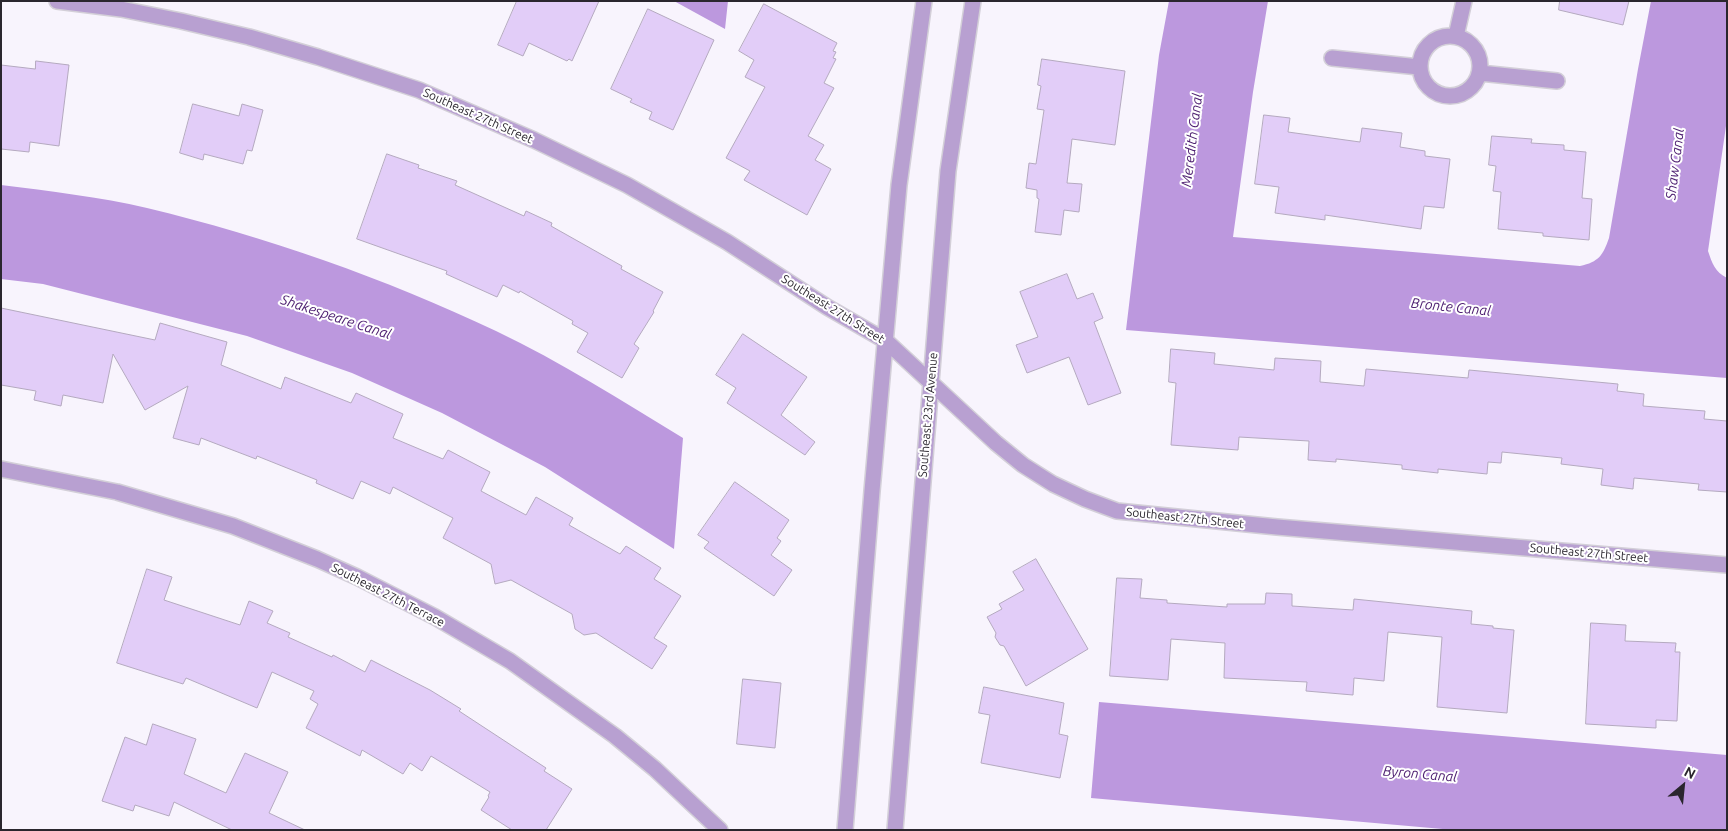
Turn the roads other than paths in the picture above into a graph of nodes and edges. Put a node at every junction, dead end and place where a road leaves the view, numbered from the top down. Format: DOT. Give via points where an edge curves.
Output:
graph roads {
  1 [pos="57,1"];
  2 [pos="924,1"];
  3 [pos="973,1"];
  4 [pos="1464,1"];
  5 [pos="1456,36"];
  6 [pos="1332,58"];
  7 [pos="1419,67"];
  8 [pos="1480,73"];
  9 [pos="1557,81"];
  10 [pos="886,341"];
  11 [pos="930,381"];
  12 [pos="1,468"];
  13 [pos="1727,565"];
  14 [pos="720,830"];
  15 [pos="845,830"];
  16 [pos="895,830"];
  1 -- 10 [label="street, Southeast 27th Street" via="181,21 241,35 419,90 627,185 727,242"];
  2 -- 10 [label="street" via="899,185"];
  3 -- 11 [label="street, Southeast 23rd Avenue" via="948,171"];
  4 -- 5 [label="street"];
  5 -- 7 [label="street" via="1446,36 1430,43 1420,58"];
  5 -- 8 [label="street" via="1473,46 1478,54"];
  6 -- 7 [label="street"];
  7 -- 8 [label="street" via="1426,85 1433,92 1452,97 1470,89"];
  8 -- 9 [label="street"];
  10 -- 11 [label="street, Southeast 27th Street"];
  10 -- 15 [label="street"];
  11 -- 13 [label="street, Southeast 27th Street" via="1023,465 1053,484 1117,511 1277,528"];
  11 -- 16 [label="street, Southeast 23rd Avenue"];
  12 -- 14 [label="street, Southeast 27th Terrace" via="117,492 233,526 366,581 510,661 615,736"];
}
